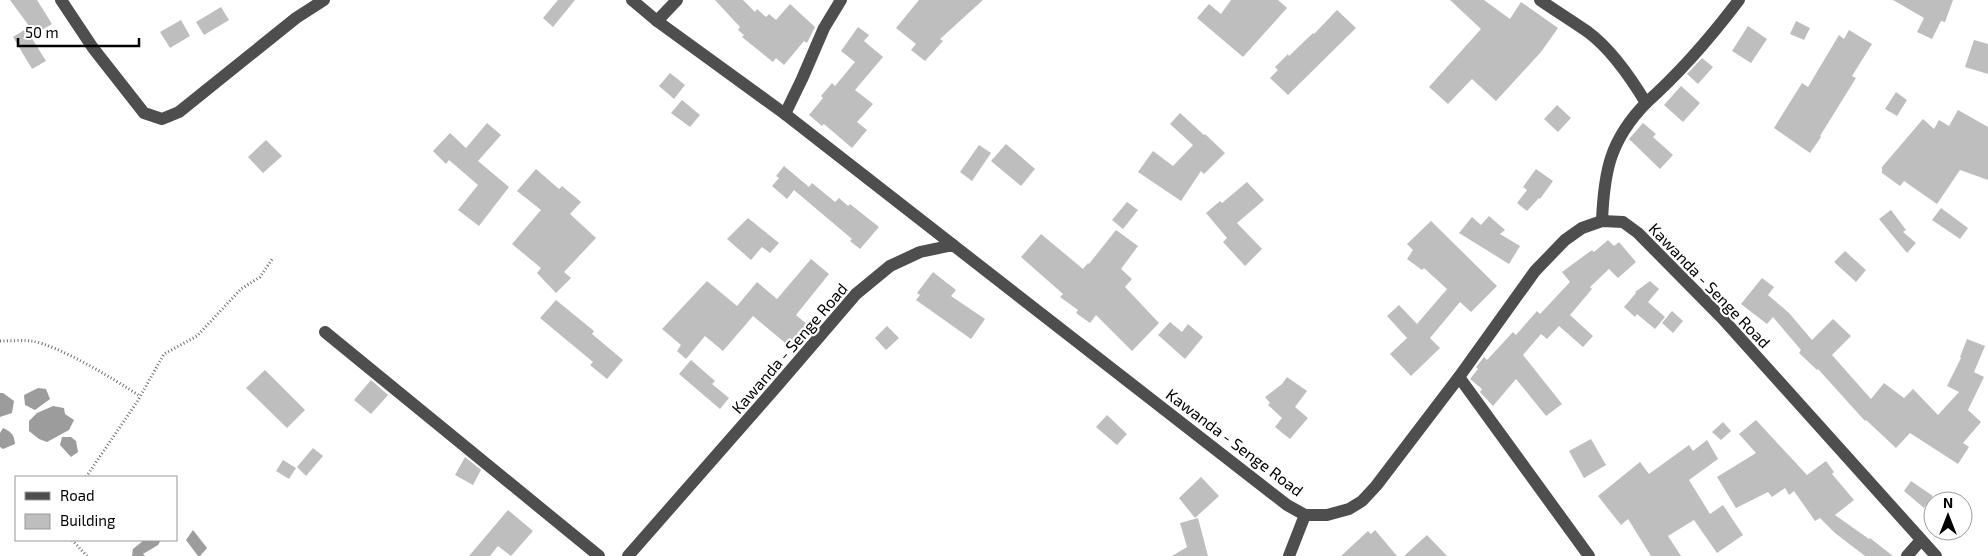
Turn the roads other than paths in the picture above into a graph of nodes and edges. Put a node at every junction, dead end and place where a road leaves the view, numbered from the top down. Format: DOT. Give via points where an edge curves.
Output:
graph roads {
  1 [pos="61,0"];
  2 [pos="324,0"];
  3 [pos="632,0"];
  4 [pos="676,0"];
  5 [pos="841,0"];
  6 [pos="1540,0"];
  7 [pos="1739,0"];
  8 [pos="657,21"];
  9 [pos="1646,103"];
  10 [pos="785,114"];
  11 [pos="1602,221"];
  12 [pos="953,245"];
  13 [pos="325,332"];
  14 [pos="1459,376"];
  15 [pos="1305,515"];
  16 [pos="1922,540"];
  17 [pos="599,556"];
  18 [pos="628,556"];
  19 [pos="1289,556"];
  20 [pos="1589,556"];
  21 [pos="1906,556"];
  22 [pos="1936,556"];
  1 -- 2 [label="street" via="93,48 144,113 162,119 179,112 296,18"];
  3 -- 8 [label="street"];
  4 -- 8 [label="street"];
  5 -- 10 [label="street" via="824,28"];
  6 -- 9 [label="street" via="1590,34 1636,85"];
  7 -- 9 [label="street" via="1706,43"];
  8 -- 10 [label="street"];
  9 -- 11 [label="street" via="1616,145 1608,165"];
  10 -- 12 [label="street"];
  11 -- 14 [label="street, Kawanda - Senge Road" via="1582,228 1564,240 1535,271"];
  11 -- 16 [label="street, Kawanda - Senge Road" via="1623,222 1638,232 1722,318"];
  12 -- 15 [label="street, Kawanda - Senge Road"];
  12 -- 18 [label="street, Kawanda - Senge Road" via="920,252 890,266 856,294"];
  13 -- 17 [label="street"];
  14 -- 15 [label="street, Kawanda - Senge Road" via="1362,500 1349,509 1327,515"];
  14 -- 20 [label="street"];
  15 -- 19 [label="street"];
  16 -- 21 [label="street"];
  16 -- 22 [label="street, Kawanda - Senge Road"];
}
